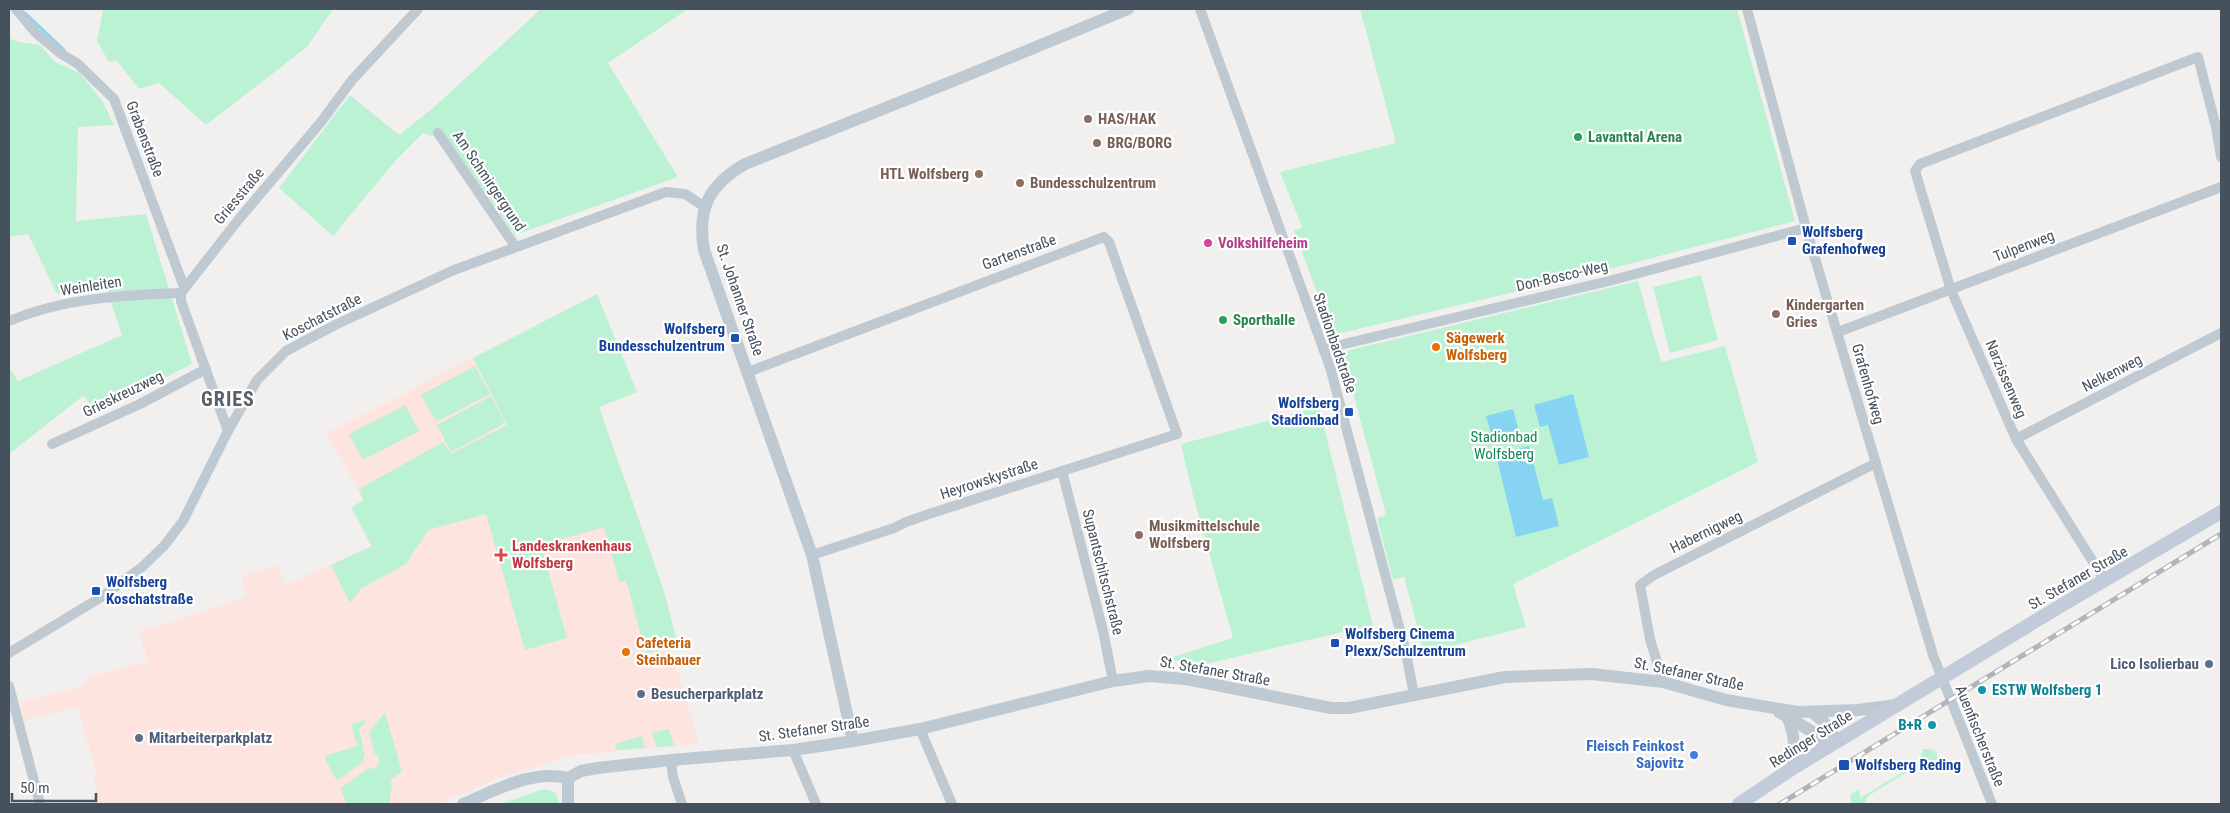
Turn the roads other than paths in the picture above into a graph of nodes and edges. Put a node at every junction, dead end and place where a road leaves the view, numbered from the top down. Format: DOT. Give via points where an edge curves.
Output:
graph roads {
  1 [pos="16,9"];
  2 [pos="418,9"];
  3 [pos="1128,9"];
  4 [pos="1200,9"];
  5 [pos="1746,9"];
  6 [pos="438,133"];
  7 [pos="2221,157"];
  8 [pos="2221,187"];
  9 [pos="705,207"];
  10 [pos="1806,228"];
  11 [pos="515,246"];
  12 [pos="182,290"];
  13 [pos="1951,290"];
  14 [pos="9,320"];
  15 [pos="1838,332"];
  16 [pos="2221,333"];
  17 [pos="1323,349"];
  18 [pos="206,369"];
  19 [pos="748,372"];
  20 [pos="228,431"];
  21 [pos="1177,434"];
  22 [pos="2016,439"];
  23 [pos="52,444"];
  24 [pos="1876,463"];
  25 [pos="1062,471"];
  26 [pos="2221,512"];
  27 [pos="812,555"];
  28 [pos="2104,581"];
  29 [pos="9,653"];
  30 [pos="1942,680"];
  31 [pos="1113,681"];
  32 [pos="1663,682"];
  33 [pos="9,686"];
  34 [pos="1414,695"];
  35 [pos="1901,704"];
  36 [pos="1770,707"];
  37 [pos="1812,712"];
  38 [pos="1787,716"];
  39 [pos="920,729"];
  40 [pos="853,742"];
  41 [pos="1832,744"];
  42 [pos="793,750"];
  43 [pos="671,760"];
  44 [pos="1793,768"];
  45 [pos="568,778"];
  46 [pos="40,804"];
  47 [pos="463,804"];
  48 [pos="568,804"];
  49 [pos="682,804"];
  50 [pos="816,804"];
  51 [pos="952,804"];
  52 [pos="1739,804"];
  53 [pos="1992,804"];
  1 -- 12 [label="street, Grabenstraße" via="36,33 78,64 114,99"];
  2 -- 12 [label="street, Griesstraße" via="352,80"];
  3 -- 9 [label="street, St. Johanner Straße" via="745,164 719,183"];
  4 -- 17 [label="street, Stadionbadstraße"];
  5 -- 10 [label="street, Grafenhofweg"];
  6 -- 11 [label="street, Am Schmirgergrund"];
  7 -- 13 [label="street, Narzissenweg" via="2198,57 1920,164 1915,172"];
  8 -- 13 [label="street, Tulpenweg"];
  9 -- 11 [label="street, Koschatstraße" via="685,194 666,192"];
  9 -- 19 [label="street, St. Johanner Straße" via="702,222 704,250"];
  10 -- 15 [label="street, Grafenhofweg"];
  10 -- 17 [label="street, Don-Bosco-Weg" via="1613,280"];
  11 -- 20 [label="street, Koschatstraße" via="454,270 286,351 257,380"];
  12 -- 14 [label="street, Weinleiten" via="83,300"];
  12 -- 18 [label="street" via="181,302"];
  13 -- 15 [label="street, Tulpenweg"];
  13 -- 22 [label="street, Narzissenweg"];
  15 -- 24 [label="street, Grafenhofweg"];
  16 -- 22 [label="street, Nelkenweg"];
  17 -- 34 [label="street, Stadionbadstraße" via="1406,653"];
  18 -- 20 [label="street"];
  18 -- 23 [label="street, Grieskreuzweg" via="140,404"];
  19 -- 21 [label="street, Gartenstraße" via="1104,237 1109,242"];
  19 -- 27 [label="street, St. Johanner Straße"];
  20 -- 29 [label="street, Koschatstraße" via="182,521 164,546 103,596"];
  21 -- 25 [label="street, Heyrowskystraße"];
  22 -- 28 [label="street, Narzissenweg"];
  24 -- 30 [label="street, Grafenhofweg"];
  24 -- 32 [label="street, Habernigweg" via="1640,585"];
  25 -- 27 [label="street, Heyrowskystraße"];
  25 -- 31 [label="street, Supantschitschstraße"];
  26 -- 28 [label="main road, St. Stefaner Straße"];
  27 -- 40 [label="street, St. Johanner Straße"];
  28 -- 30 [label="main road, St. Stefaner Straße"];
  30 -- 35 [label="main road, St. Stefaner Straße"];
  30 -- 53 [label="street, Auenfischerstraße"];
  31 -- 34 [label="street, St. Stefaner Straße" via="1169,676 1331,708 1350,708"];
  31 -- 39 [label="street, St. Stefaner Straße"];
  32 -- 34 [label="street, St. Stefaner Straße" via="1592,674 1505,677"];
  32 -- 36 [label="street, St. Stefaner Straße" via="1726,700"];
  33 -- 46 [label="street"];
  35 -- 37 [label="street, St. Stefaner Straße"];
  35 -- 41 [label="main road, Redinger Straße"];
  36 -- 37 [label="street, St. Stefaner Straße"];
  36 -- 38 [label="street, St. Stefaner Straße"];
  37 -- 41 [label="street" via="1823,721"];
  38 -- 41 [label="street, St. Stefaner Straße"];
  38 -- 44 [label="street" via="1793,728"];
  39 -- 40 [label="street, St. Stefaner Straße"];
  39 -- 51 [label="street"];
  40 -- 42 [label="street, St. Stefaner Straße"];
  41 -- 44 [label="main road, Redinger Straße"];
  42 -- 43 [label="street, St. Stefaner Straße"];
  42 -- 50 [label="street"];
  43 -- 45 [label="street, St. Stefaner Straße" via="581,771"];
  43 -- 49 [label="street"];
  44 -- 52 [label="main road, Redinger Straße"];
  45 -- 47 [label="street" via="555,774 531,778"];
  45 -- 48 [label="street"];
}
